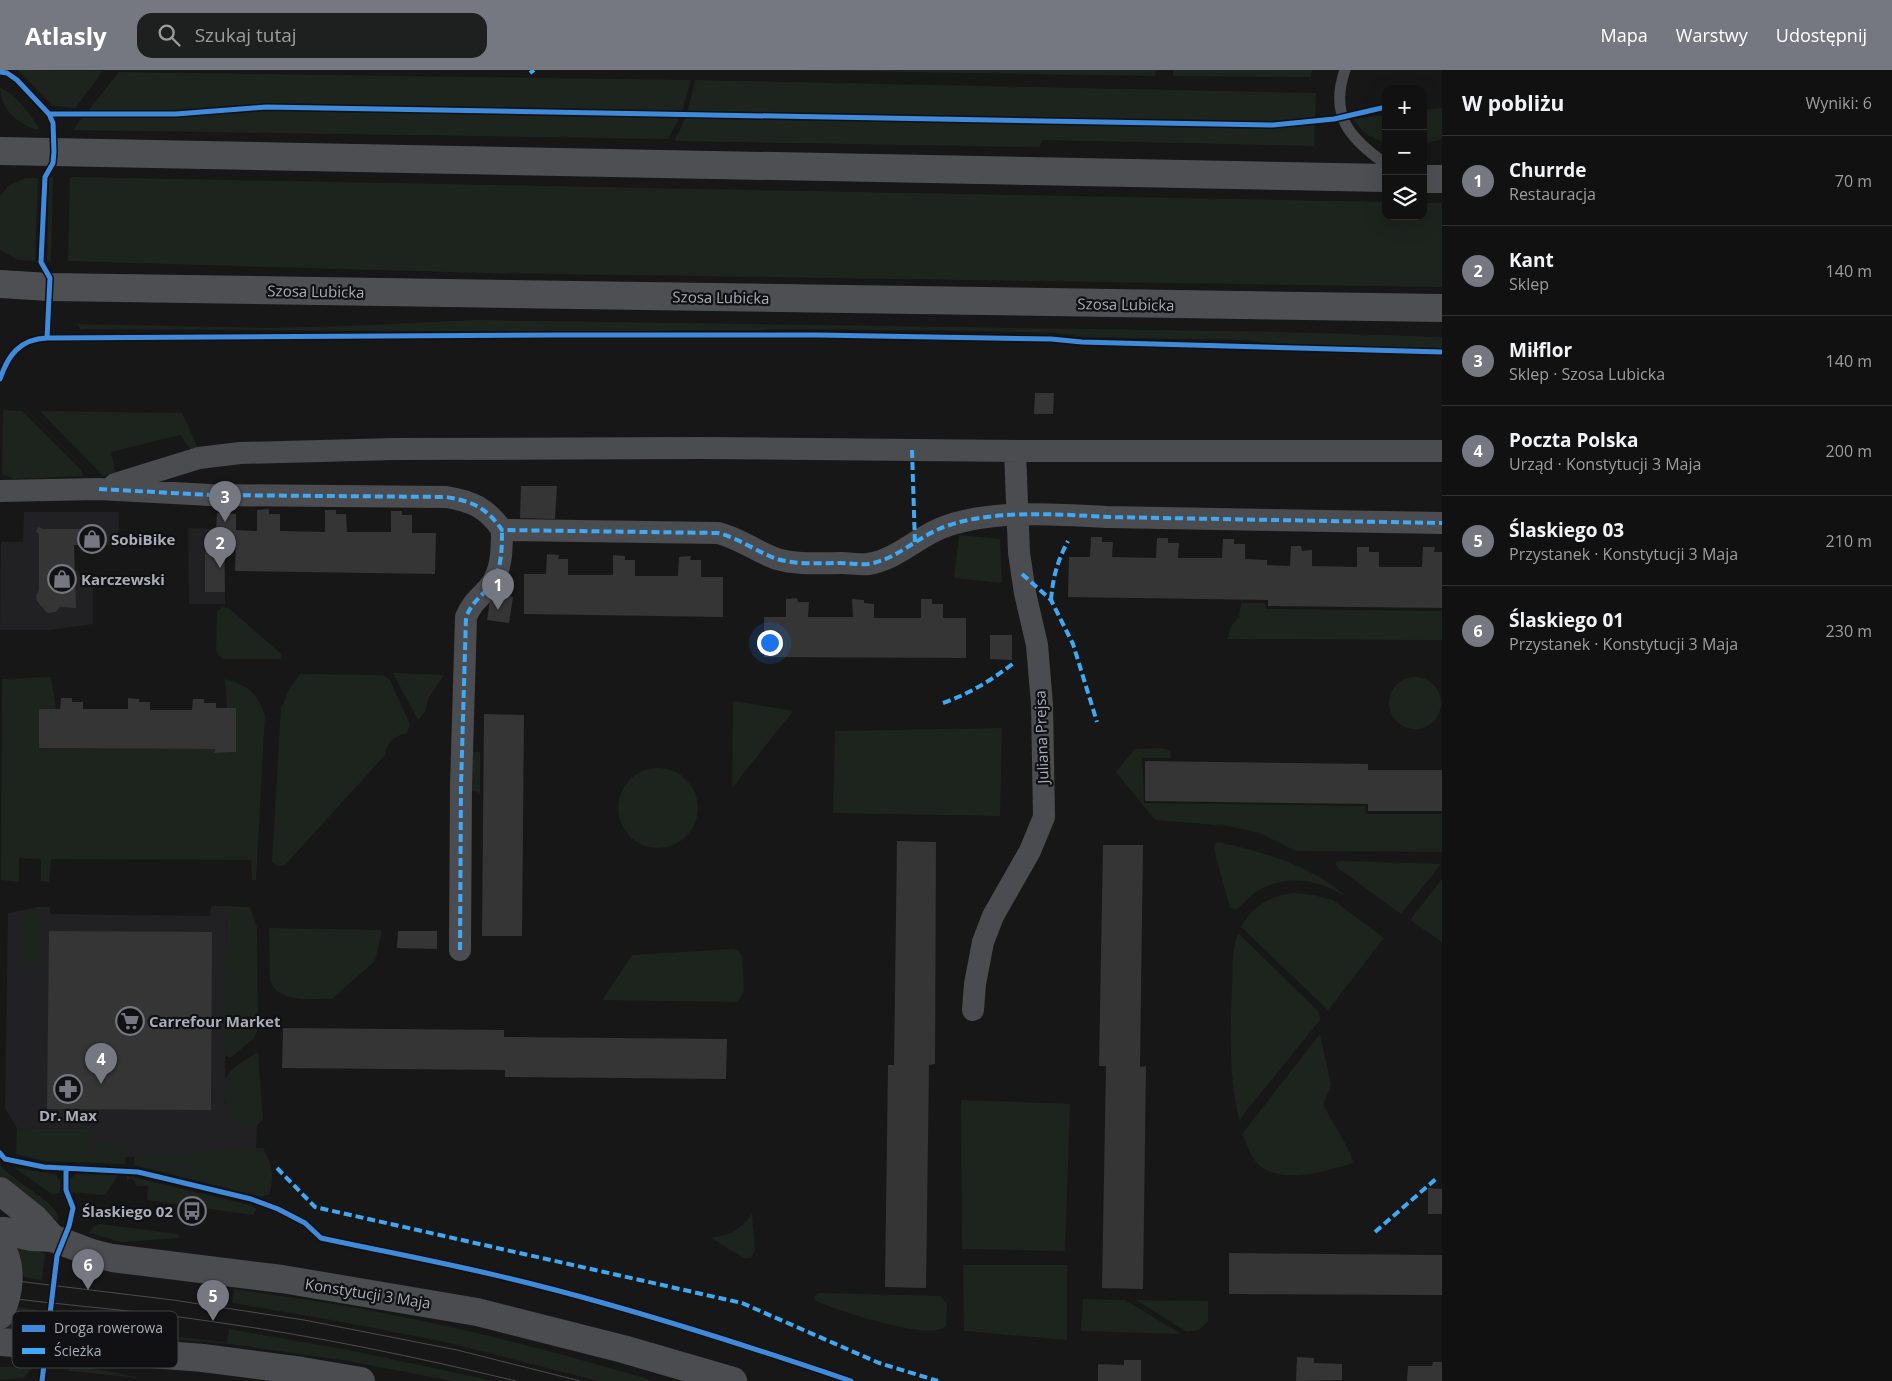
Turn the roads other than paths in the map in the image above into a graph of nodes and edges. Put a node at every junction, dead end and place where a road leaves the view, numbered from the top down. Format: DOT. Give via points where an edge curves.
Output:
graph roads {
  1 [pos="1345,70"];
  2 [pos="0,151"];
  3 [pos="1382,161"];
  4 [pos="1382,178"];
  5 [pos="1427,179"];
  6 [pos="1442,179"];
  7 [pos="0,284"];
  8 [pos="1442,308"];
  9 [pos="1015,451"];
  10 [pos="1442,451"];
  11 [pos="99,489"];
  12 [pos="0,491"];
  13 [pos="1018,516"];
  14 [pos="1442,523"];
  15 [pos="502,530"];
  16 [pos="460,950"];
  17 [pos="973,1010"];
  18 [pos="0,1191"];
  19 [pos="0,1231"];
  20 [pos="52,1238"];
  21 [pos="0,1246"];
  22 [pos="0,1315"];
  23 [pos="178,1356"];
  24 [pos="361,1381"];
  25 [pos="733,1381"];
  1 -- 3 [label="lane" via="1340,84 1340,101 1348,132"];
  2 -- 4 [label="main road"];
  5 -- 6 [label="main road"];
  7 -- 8 [label="main road, Szosa Lubicka"];
  9 -- 10 [label="street"];
  9 -- 11 [label="street" via="692,448 240,453 200,458"];
  9 -- 13 [label="street, Juliana Prejsa"];
  11 -- 12 [label="street"];
  11 -- 15 [label="street" via="210,495 446,497 472,503 484,510"];
  13 -- 14 [label="street" via="1062,514"];
  13 -- 15 [label="street" via="965,520 938,530 891,558 867,564 791,562 718,533"];
  13 -- 17 [label="street, Juliana Prejsa" via="1020,560 1037,645 1042,704 1044,817 983,942"];
  15 -- 16 [label="street" via="502,549 494,579 471,604 466,617"];
  18 -- 20 [label="street" via="35,1219"];
  19 -- 20 [label="street, Konstytucji 3 Maja"];
  20 -- 25 [label="street, Konstytucji 3 Maja" via="112,1258 282,1279 477,1312"];
  21 -- 22 [label="street" via="9,1272 8,1294"];
  23 -- 24 [label="street"];
}
